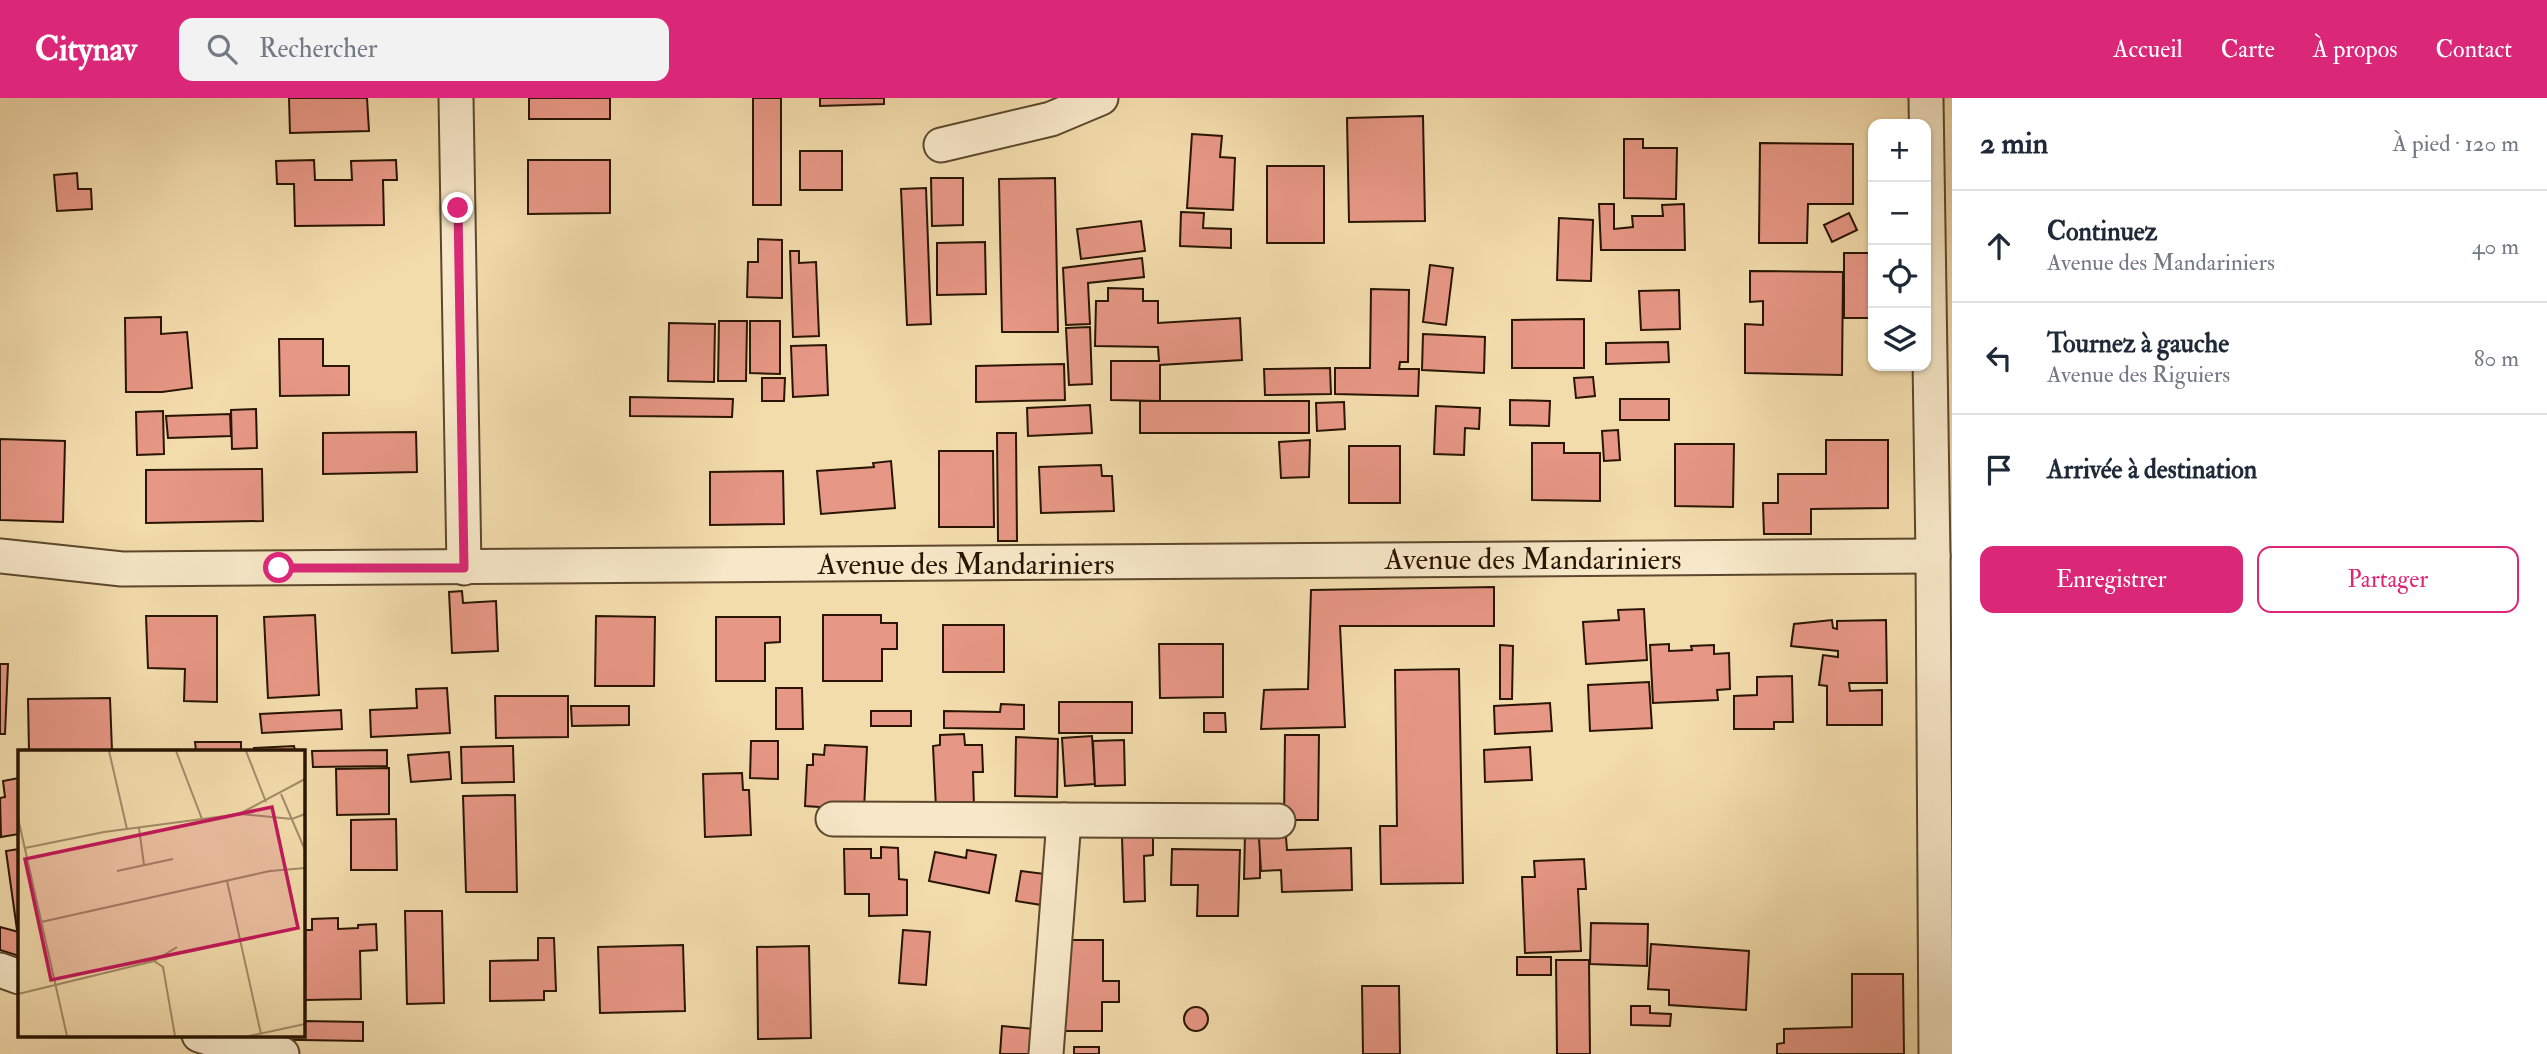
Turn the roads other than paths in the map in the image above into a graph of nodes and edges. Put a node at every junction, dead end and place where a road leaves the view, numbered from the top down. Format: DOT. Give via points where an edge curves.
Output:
graph roads {
  1 [pos="456,98"];
  2 [pos="1101,98"];
  3 [pos="1926,98"];
  4 [pos="942,145"];
  5 [pos="0,556"];
  6 [pos="1933,556"];
  7 [pos="464,568"];
  8 [pos="833,819"];
  9 [pos="1064,820"];
  10 [pos="1278,821"];
  11 [pos="0,970"];
  12 [pos="18,976"];
  13 [pos="206,1037"];
  14 [pos="258,1053"];
  15 [pos="1046,1054"];
  16 [pos="1936,1054"];
  1 -- 7 [label="street"];
  2 -- 4 [label="street" via="1051,119"];
  3 -- 6 [label="street"];
  5 -- 7 [label="street, Avenue des Mandariniers" via="121,569"];
  6 -- 7 [label="street, Avenue des Mandariniers"];
  6 -- 16 [label="street"];
  8 -- 9 [label="street"];
  9 -- 10 [label="street"];
  9 -- 15 [label="street"];
  11 -- 12 [label="street"];
  13 -- 14 [label="street"];
}
